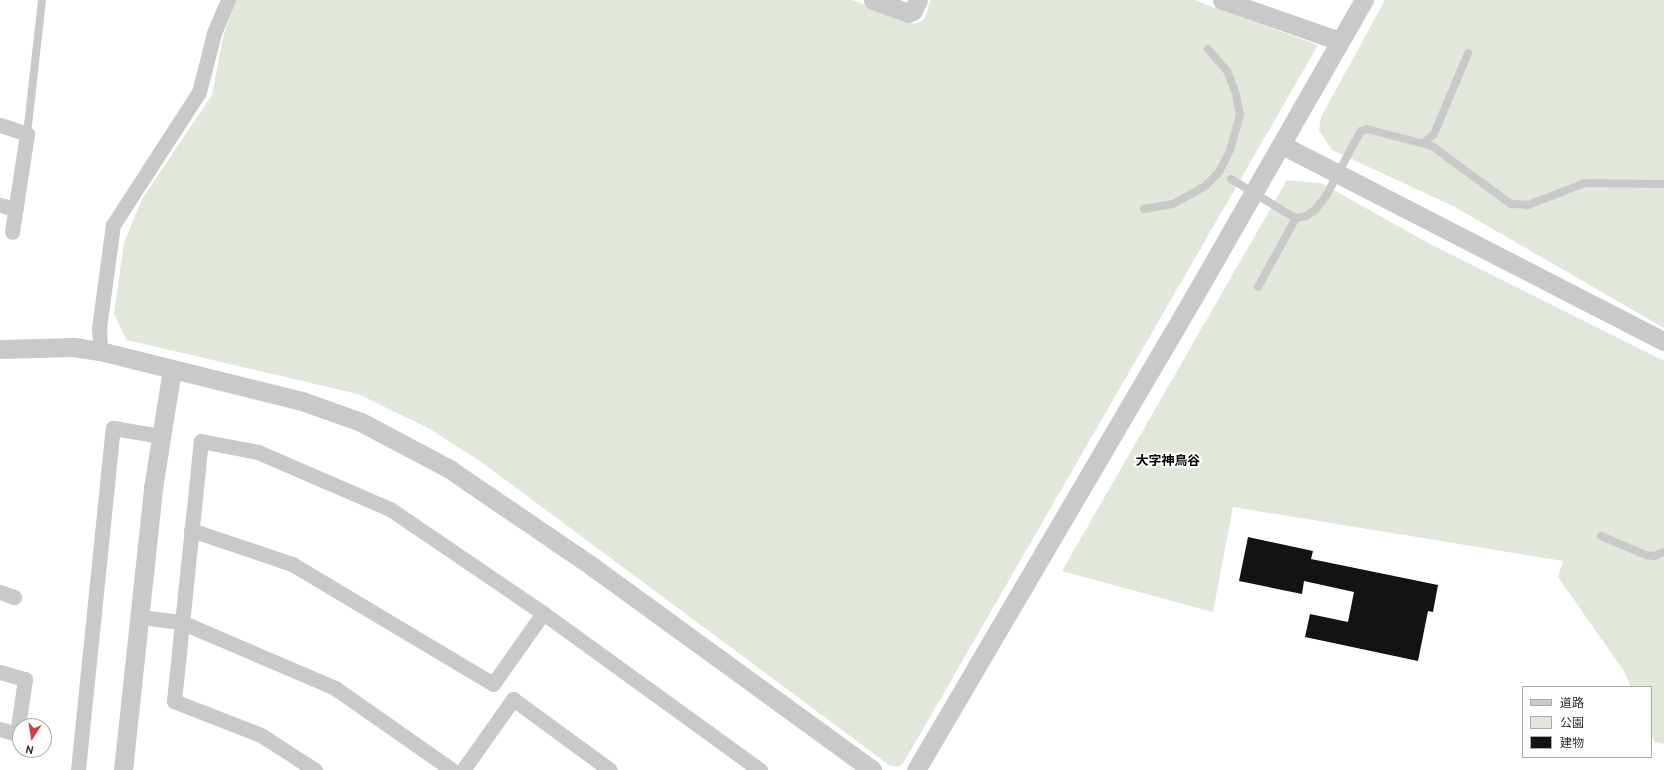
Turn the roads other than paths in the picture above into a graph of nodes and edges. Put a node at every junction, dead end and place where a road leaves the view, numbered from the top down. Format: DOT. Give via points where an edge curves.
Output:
graph roads {
  1 [pos="42,0"];
  2 [pos="228,0"];
  3 [pos="873,0"];
  4 [pos="918,0"];
  5 [pos="1222,0"];
  6 [pos="1364,0"];
  7 [pos="1340,41"];
  8 [pos="1208,49"];
  9 [pos="1468,53"];
  10 [pos="0,125"];
  11 [pos="27,134"];
  12 [pos="1424,143"];
  13 [pos="1282,145"];
  14 [pos="1219,172"];
  15 [pos="1664,184"];
  16 [pos="0,205"];
  17 [pos="16,209"];
  18 [pos="1144,209"];
  19 [pos="1296,218"];
  20 [pos="12,232"];
  21 [pos="1258,287"];
  22 [pos="1664,341"];
  23 [pos="0,349"];
  24 [pos="100,351"];
  25 [pos="172,370"];
  26 [pos="161,436"];
  27 [pos="192,530"];
  28 [pos="1601,536"];
  29 [pos="1664,552"];
  30 [pos="0,592"];
  31 [pos="14,597"];
  32 [pos="543,613"];
  33 [pos="141,617"];
  34 [pos="181,622"];
  35 [pos="0,672"];
  36 [pos="0,729"];
  37 [pos="78,770"];
  38 [pos="123,770"];
  39 [pos="315,770"];
  40 [pos="452,770"];
  41 [pos="463,770"];
  42 [pos="610,770"];
  43 [pos="760,770"];
  44 [pos="872,770"];
  45 [pos="916,770"];
  1 -- 11 [label="lane"];
  2 -- 24 [label="street" via="214,33 200,92 113,225 99,328"];
  3 -- 4 [label="street" via="908,13 913,11"];
  5 -- 7 [label="street"];
  6 -- 7 [label="street"];
  7 -- 13 [label="street"];
  8 -- 14 [label="lane" via="1227,71 1236,94 1240,115 1230,150"];
  9 -- 12 [label="lane" via="1434,134"];
  10 -- 11 [label="street"];
  11 -- 17 [label="street"];
  12 -- 15 [label="lane" via="1432,146 1511,204 1528,205 1585,183"];
  12 -- 19 [label="lane, bridge" via="1367,130 1360,131 1326,196 1315,210"];
  13 -- 22 [label="street"];
  13 -- 45 [label="street"];
  14 -- 18 [label="lane" via="1193,194 1173,204"];
  14 -- 19 [label="lane, bridge"];
  16 -- 17 [label="street"];
  17 -- 20 [label="street"];
  19 -- 21 [label="lane"];
  23 -- 24 [label="street" via="74,348"];
  24 -- 25 [label="street"];
  25 -- 26 [label="street"];
  25 -- 44 [label="street" via="302,401 361,422 403,442 448,468 593,567"];
  26 -- 33 [label="street" via="153,488"];
  26 -- 37 [label="street" via="113,428"];
  27 -- 32 [label="street" via="292,564 493,684"];
  27 -- 32 [label="street" via="201,442 258,452 390,509"];
  27 -- 34 [label="street"];
  28 -- 29 [label="lane" via="1646,555"];
  30 -- 31 [label="street"];
  32 -- 43 [label="street"];
  33 -- 34 [label="street"];
  33 -- 38 [label="street"];
  34 -- 39 [label="street" via="174,701 261,735"];
  34 -- 40 [label="street" via="335,688"];
  35 -- 36 [label="street" via="25,679 17,734"];
  41 -- 42 [label="street" via="513,699"];
}
